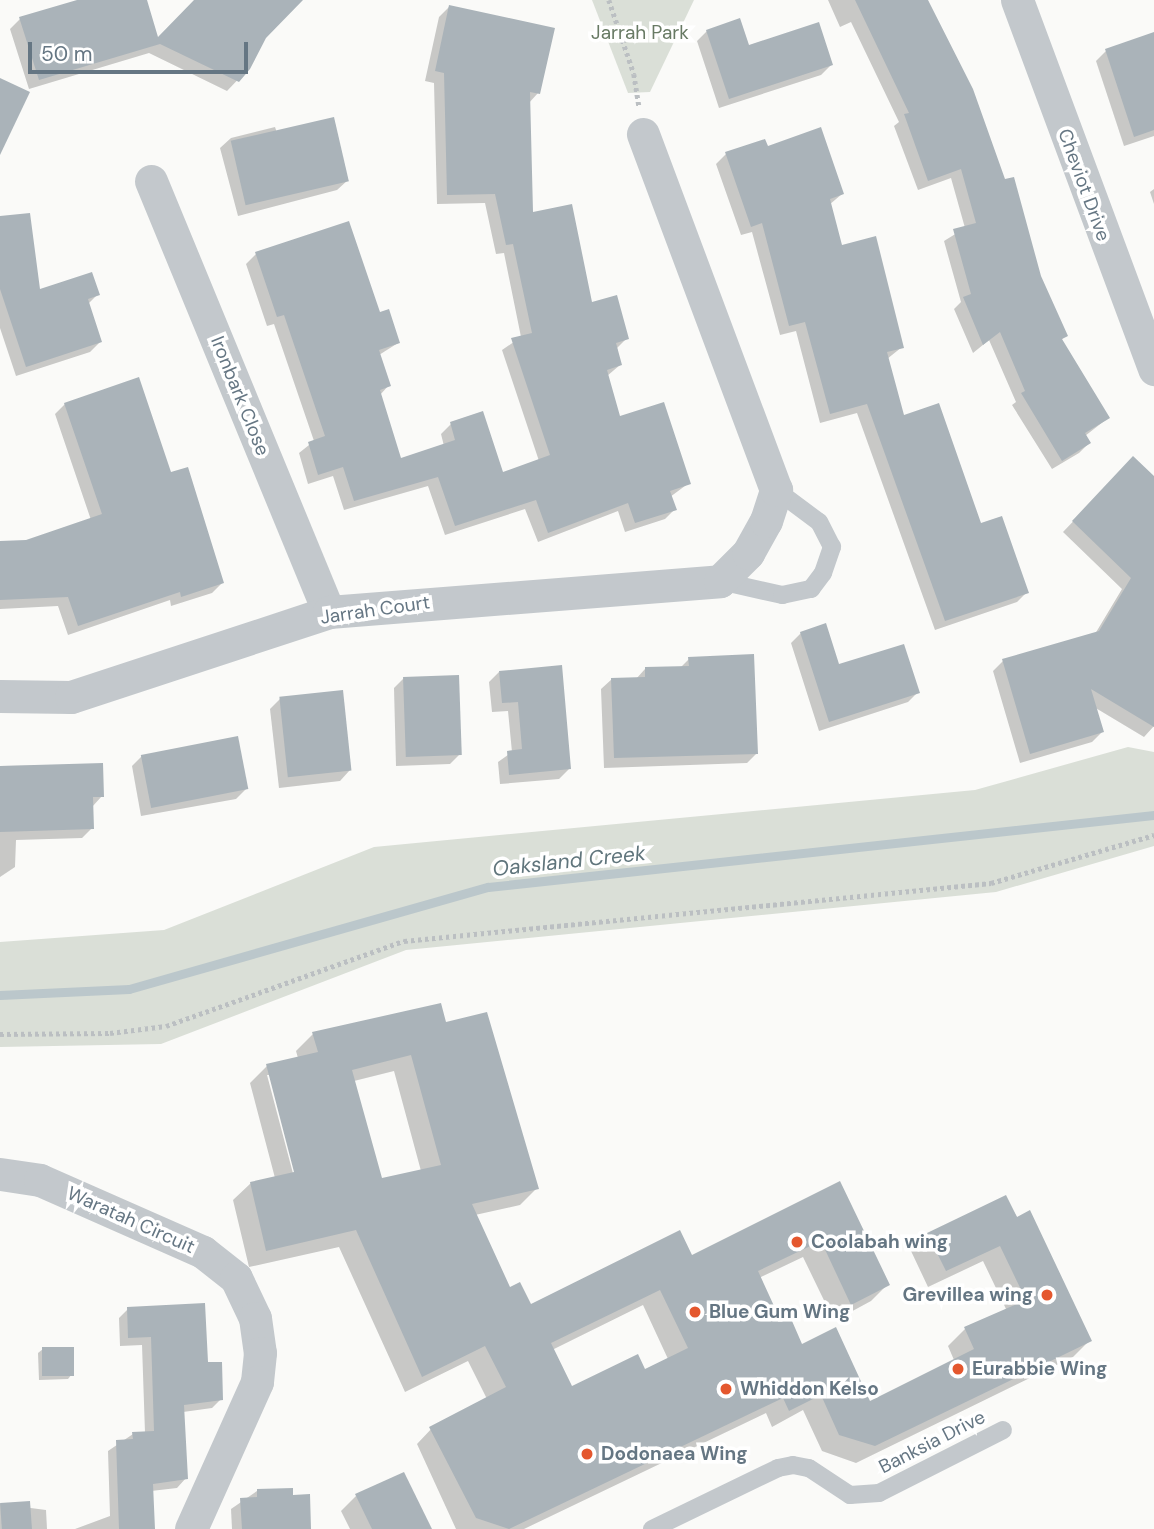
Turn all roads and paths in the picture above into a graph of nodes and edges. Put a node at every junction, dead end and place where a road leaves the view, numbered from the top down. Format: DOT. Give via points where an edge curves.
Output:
graph roads {
  1 [pos="609,0"];
  2 [pos="1017,0"];
  3 [pos="643,134"];
  4 [pos="151,181"];
  5 [pos="1154,369"];
  6 [pos="776,490"];
  7 [pos="720,581"];
  8 [pos="329,612"];
  9 [pos="0,696"];
  10 [pos="1154,835"];
  11 [pos="0,1034"];
  12 [pos="0,1174"];
  13 [pos="1003,1430"];
  14 [pos="191,1529"];
  15 [pos="652,1529"];
  1 -- 3 [label="path" via="635,74"];
  2 -- 5 [label="street, Cheviot Drive"];
  3 -- 6 [label="street"];
  4 -- 8 [label="street, Ironbark Close"];
  6 -- 7 [label="street" via="748,553"];
  6 -- 7 [label="lane, Jarrah Court" via="819,522 832,547 823,573 811,589 782,595"];
  7 -- 8 [label="street, Jarrah Court"];
  8 -- 9 [label="street, Jarrah Court" via="71,696"];
  10 -- 11 [label="path" via="991,883 404,941 166,1026 110,1033"];
  12 -- 14 [label="street, Waratah Circuit" via="40,1180 204,1252 236,1278 255,1318 260,1353 257,1382"];
  13 -- 15 [label="lane, Banksia Drive" via="879,1493 850,1495 809,1468 793,1465"];
}
